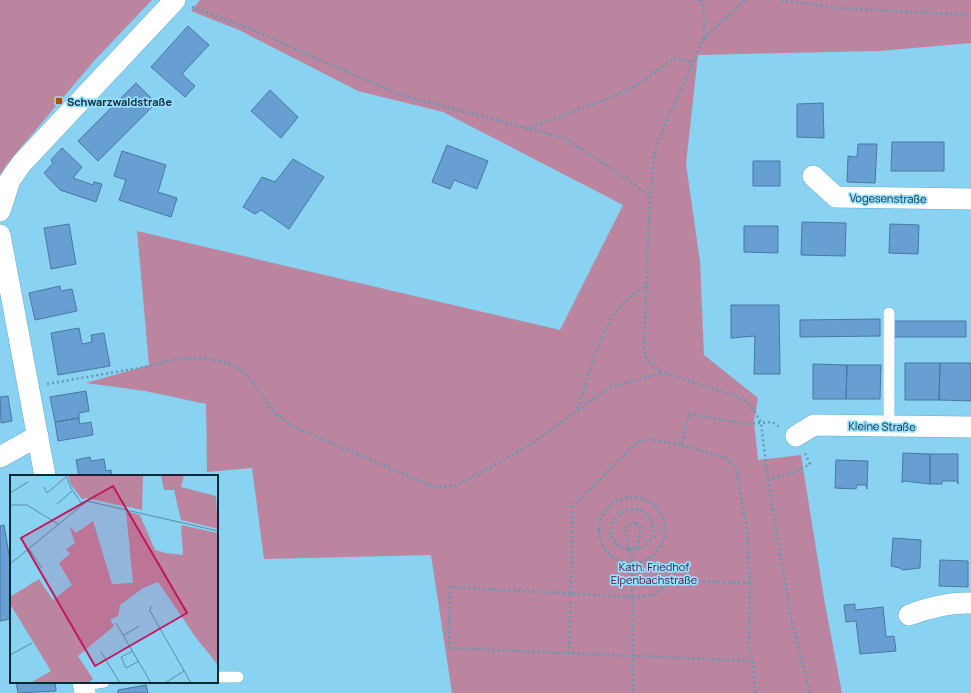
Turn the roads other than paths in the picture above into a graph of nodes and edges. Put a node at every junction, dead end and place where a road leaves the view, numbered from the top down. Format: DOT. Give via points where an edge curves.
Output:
graph roads {
  1 [pos="175,0"];
  2 [pos="813,176"];
  3 [pos="971,199"];
  4 [pos="0,211"];
  5 [pos="0,235"];
  6 [pos="889,313"];
  7 [pos="889,426"];
  8 [pos="971,427"];
  9 [pos="38,436"];
  10 [pos="796,436"];
  11 [pos="0,458"];
  12 [pos="45,475"];
  13 [pos="971,603"];
  14 [pos="909,615"];
  15 [pos="218,677"];
  16 [pos="238,677"];
  1 -- 4 [label="street" via="22,163 10,180"];
  2 -- 3 [label="street, Vogesenstraße" via="836,197"];
  5 -- 9 [label="street"];
  6 -- 7 [label="lane"];
  7 -- 8 [label="street, Kleine Straße"];
  7 -- 10 [label="street, Kleine Straße" via="814,425"];
  9 -- 11 [label="street"];
  9 -- 12 [label="street"];
  13 -- 14 [label="street" via="957,602 929,607"];
  15 -- 16 [label="lane"];
}
